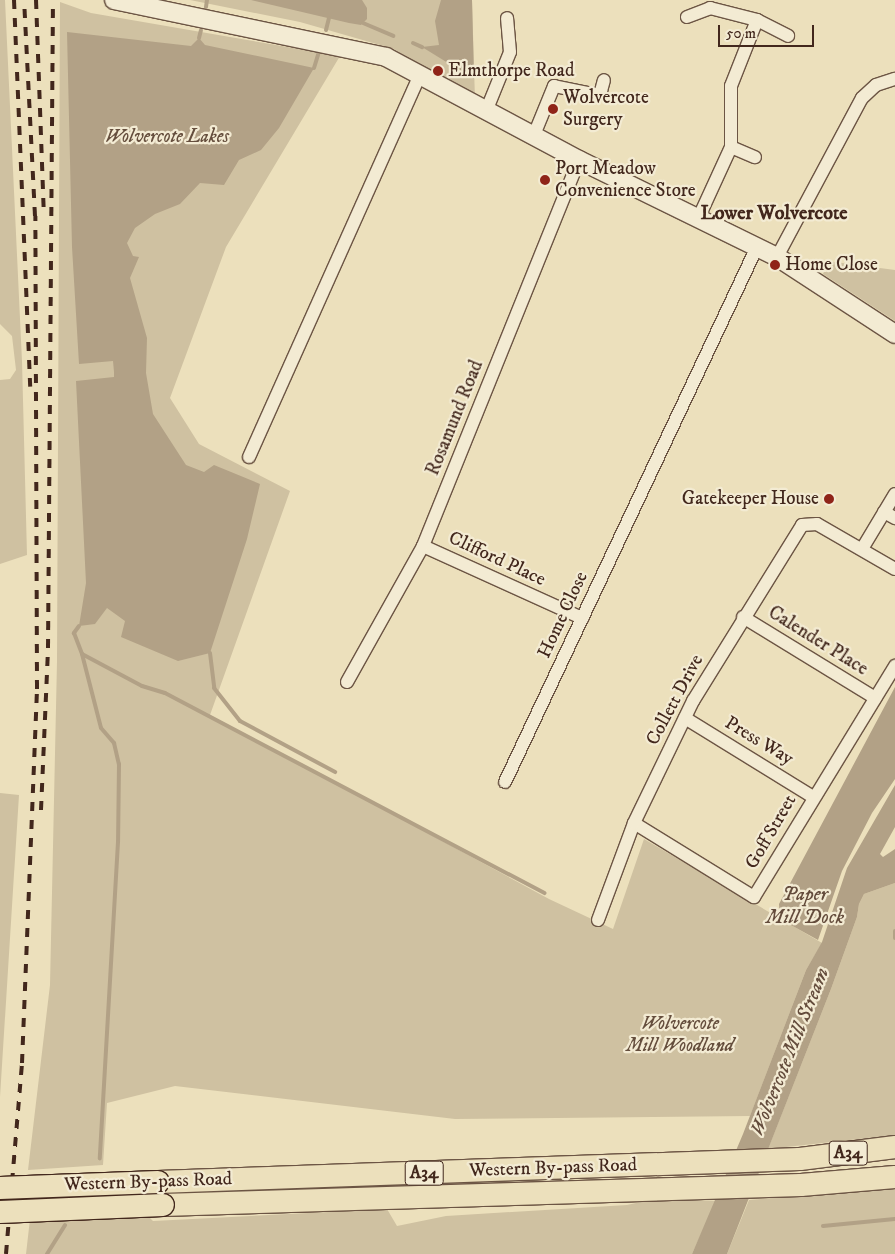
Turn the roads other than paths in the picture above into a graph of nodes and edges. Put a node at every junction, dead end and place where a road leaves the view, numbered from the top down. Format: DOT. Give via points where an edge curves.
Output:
graph roads {
  1 [pos="114,0"];
  2 [pos="687,17"];
  3 [pos="507,18"];
  4 [pos="757,20"];
  5 [pos="788,36"];
  6 [pos="420,74"];
  7 [pos="895,79"];
  8 [pos="604,80"];
  9 [pos="487,109"];
  10 [pos="534,135"];
  11 [pos="731,146"];
  12 [pos="755,158"];
  13 [pos="579,160"];
  14 [pos="699,217"];
  15 [pos="757,247"];
  16 [pos="777,257"];
  17 [pos="895,334"];
  18 [pos="249,457"];
  19 [pos="895,494"];
  20 [pos="889,515"];
  21 [pos="423,546"];
  22 [pos="862,549"];
  23 [pos="895,569"];
  24 [pos="743,617"];
  25 [pos="582,618"];
  26 [pos="895,666"];
  27 [pos="347,682"];
  28 [pos="874,698"];
  29 [pos="685,718"];
  30 [pos="505,782"];
  31 [pos="813,797"];
  32 [pos="634,823"];
  33 [pos="598,920"];
  34 [pos="895,1147"];
  35 [pos="895,1177"];
  36 [pos="0,1188"];
  37 [pos="0,1212"];
  1 -- 6 [label="street" via="362,51"];
  2 -- 4 [label="street" via="710,8"];
  3 -- 9 [label="street" via="510,52"];
  4 -- 5 [label="street"];
  4 -- 11 [label="street" via="732,86"];
  6 -- 9 [label="street"];
  6 -- 18 [label="street"];
  7 -- 16 [label="street" via="876,85 862,98"];
  8 -- 10 [label="street" via="597,95 554,86"];
  9 -- 10 [label="street"];
  10 -- 13 [label="street"];
  11 -- 12 [label="street"];
  11 -- 14 [label="street"];
  13 -- 14 [label="street"];
  13 -- 21 [label="street, Rosamund Road"];
  14 -- 15 [label="street"];
  15 -- 16 [label="street"];
  15 -- 25 [label="street, Home Close"];
  16 -- 17 [label="street"];
  19 -- 20 [label="street"];
  20 -- 22 [label="street"];
  21 -- 25 [label="street, Clifford Place"];
  21 -- 27 [label="street, Rosamund Road"];
  22 -- 23 [label="street"];
  22 -- 24 [label="street, Collett Drive" via="855,549 817,524 802,525"];
  24 -- 28 [label="street, Calender Place"];
  24 -- 29 [label="street, Collett Drive"];
  25 -- 30 [label="street, Home Close"];
  26 -- 28 [label="street, Goff Street"];
  28 -- 31 [label="street, Goff Street"];
  29 -- 31 [label="street, Press Way"];
  29 -- 32 [label="street, Collett Drive"];
  31 -- 32 [label="street, Goff Street" via="754,897"];
  32 -- 33 [label="street, Collett Drive"];
  34 -- 36 [label="highway, Western By-pass Road / A34, bridge" via="800,1158 690,1164"];
  35 -- 37 [label="highway, Western By-pass Road / A34, bridge" via="800,1185 692,1186"];
}
